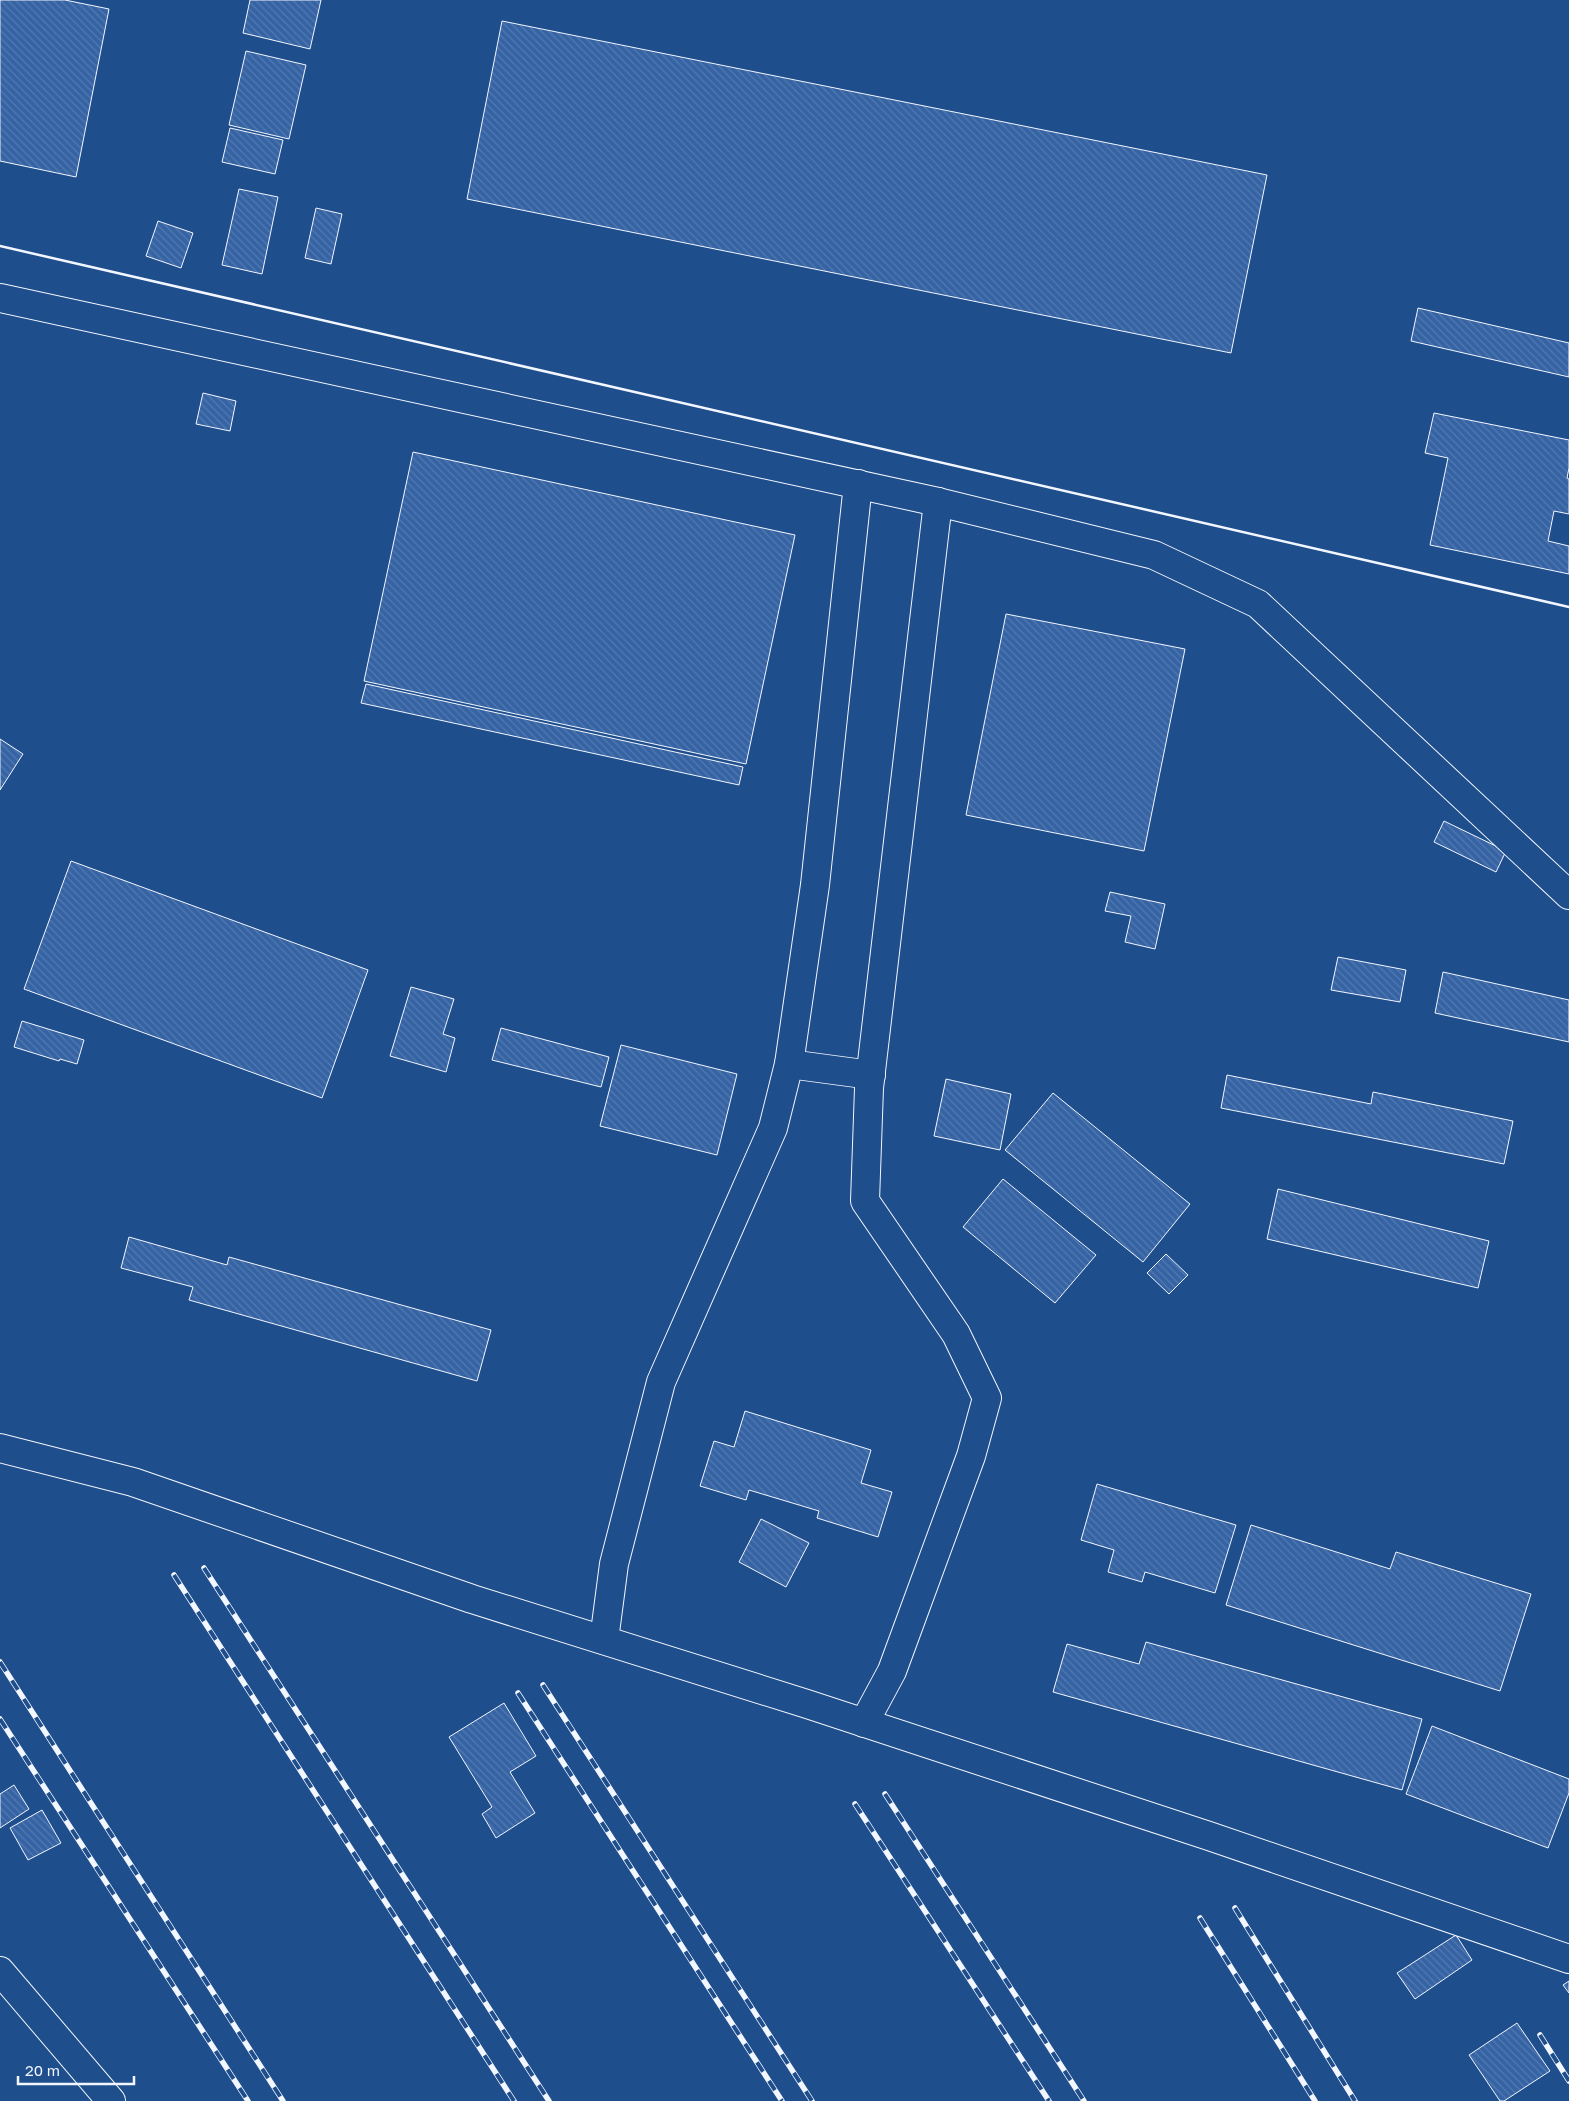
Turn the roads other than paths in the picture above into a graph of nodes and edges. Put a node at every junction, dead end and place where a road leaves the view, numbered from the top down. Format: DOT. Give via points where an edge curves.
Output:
graph roads {
  1 [pos="0,298"];
  2 [pos="858,484"];
  3 [pos="938,502"];
  4 [pos="1569,896"];
  5 [pos="790,1064"];
  6 [pos="871,1075"];
  7 [pos="0,1448"];
  8 [pos="604,1640"];
  9 [pos="864,1723"];
  10 [pos="1569,1959"];
  11 [pos="0,1971"];
  12 [pos="111,2101"];
  1 -- 2 [label="lane"];
  2 -- 3 [label="lane"];
  2 -- 5 [label="lane" via="815,884"];
  3 -- 4 [label="lane" via="1154,555 1258,604"];
  3 -- 6 [label="lane"];
  5 -- 6 [label="lane"];
  5 -- 8 [label="lane" via="773,1128 661,1382 614,1564"];
  6 -- 9 [label="lane" via="865,1201 956,1334 987,1398 971,1456 892,1671"];
  7 -- 8 [label="lane" via="133,1482 472,1599"];
  8 -- 9 [label="lane"];
  9 -- 10 [label="lane"];
  11 -- 12 [label="lane"];
}
